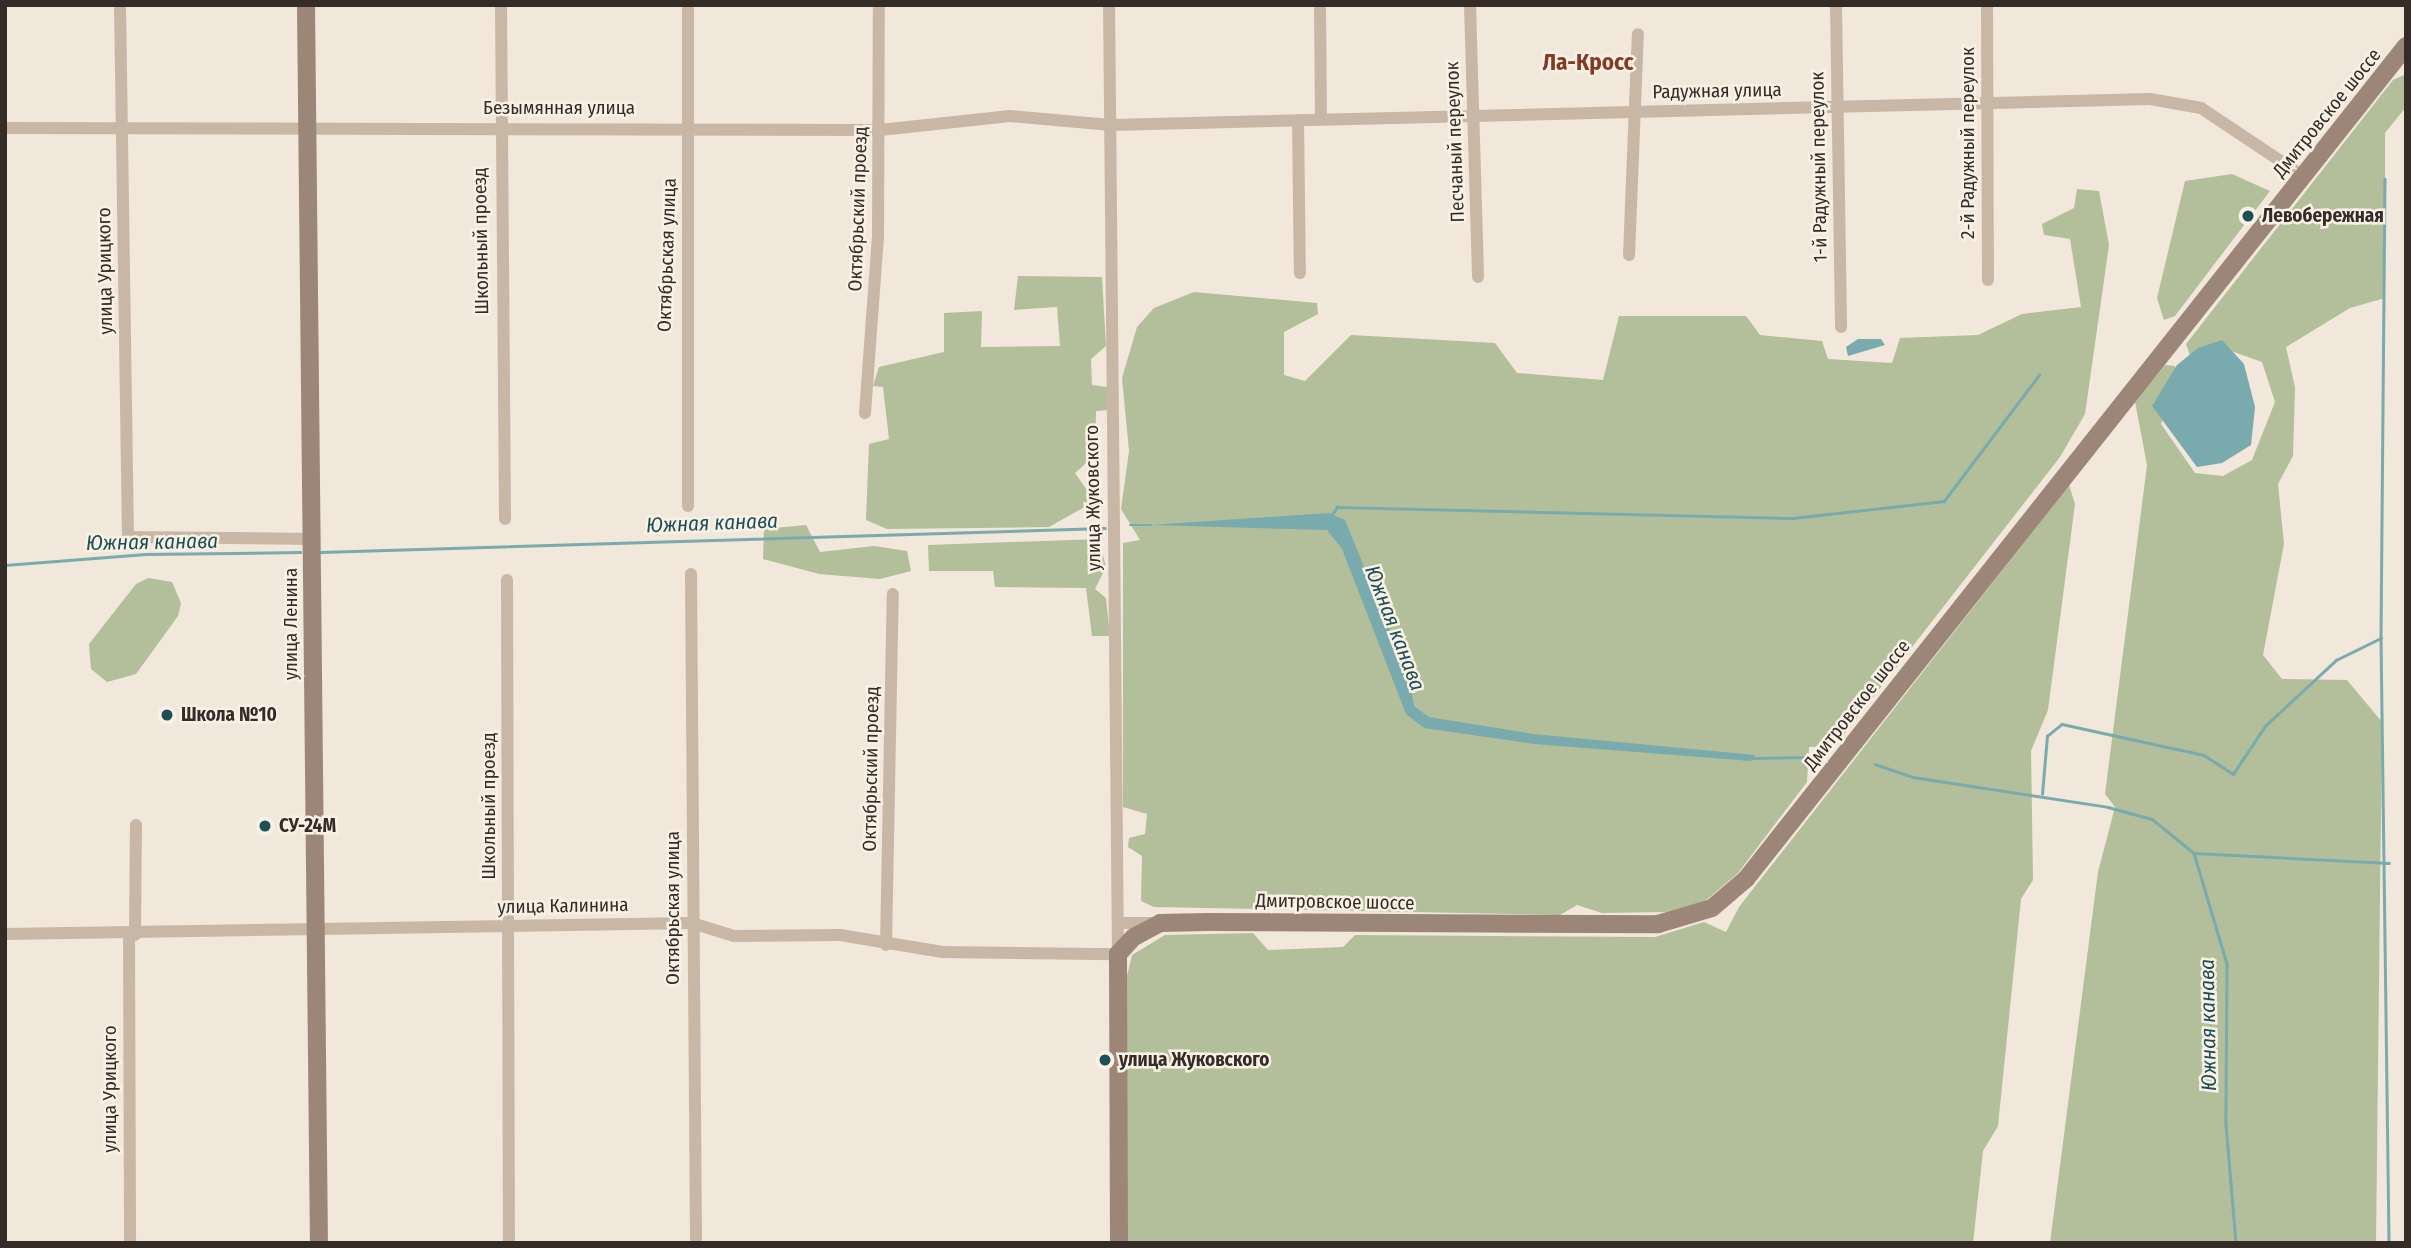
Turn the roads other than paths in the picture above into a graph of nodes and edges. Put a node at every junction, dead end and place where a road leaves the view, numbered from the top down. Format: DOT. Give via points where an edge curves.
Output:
graph roads {
  1 [pos="120,5"];
  2 [pos="501,5"];
  3 [pos="688,5"];
  4 [pos="879,5"];
  5 [pos="1110,5"];
  6 [pos="1320,5"];
  7 [pos="1470,5"];
  8 [pos="1836,5"];
  9 [pos="1987,5"];
  10 [pos="308,7"];
  11 [pos="1638,34"];
  12 [pos="2406,46"];
  13 [pos="1988,102"];
  14 [pos="1837,107"];
  15 [pos="1636,111"];
  16 [pos="1473,114"];
  17 [pos="1321,118"];
  18 [pos="1298,120"];
  19 [pos="1111,125"];
  20 [pos="499,126"];
  21 [pos="123,127"];
  22 [pos="5,128"];
  23 [pos="690,128"];
  24 [pos="880,130"];
  25 [pos="309,131"];
  26 [pos="2303,176"];
  27 [pos="1629,255"];
  28 [pos="1300,273"];
  29 [pos="1478,277"];
  30 [pos="1988,280"];
  31 [pos="1841,327"];
  32 [pos="865,413"];
  33 [pos="688,506"];
  34 [pos="505,519"];
  35 [pos="313,539"];
  36 [pos="691,574"];
  37 [pos="507,580"];
  38 [pos="893,594"];
  39 [pos="135,825"];
  40 [pos="692,923"];
  41 [pos="1118,923"];
  42 [pos="1160,923"];
  43 [pos="509,926"];
  44 [pos="315,930"];
  45 [pos="5,934"];
  46 [pos="132,935"];
  47 [pos="886,945"];
  48 [pos="1118,954"];
  49 [pos="130,1243"];
  50 [pos="319,1243"];
  51 [pos="509,1243"];
  52 [pos="696,1243"];
  53 [pos="1119,1243"];
  1 -- 21 [label="street, улица Урицкого"];
  2 -- 20 [label="street, Школьный проезд"];
  3 -- 23 [label="street, Октябрьская улица"];
  4 -- 24 [label="street, Октябрьский проезд"];
  5 -- 19 [label="street, улица Жуковского"];
  6 -- 17 [label="street"];
  7 -- 16 [label="street, Песчаный переулок"];
  8 -- 14 [label="street, 1-й Радужный переулок"];
  9 -- 13 [label="street, 2-й Радужный переулок"];
  10 -- 25 [label="street, улица Ленина"];
  11 -- 15 [label="street"];
  12 -- 26 [label="street, Дмитровское шоссе"];
  13 -- 14 [label="street, Радужная улица"];
  13 -- 26 [label="street, Радужная улица" via="2188,102"];
  13 -- 30 [label="street, 2-й Радужный переулок"];
  14 -- 15 [label="street, Радужная улица"];
  14 -- 31 [label="street, 1-й Радужный переулок"];
  15 -- 16 [label="street, Радужная улица"];
  15 -- 27 [label="street"];
  16 -- 17 [label="street, Радужная улица"];
  16 -- 29 [label="street, Песчаный переулок"];
  17 -- 18 [label="street, Радужная улица"];
  18 -- 19 [label="street, Радужная улица"];
  18 -- 28 [label="street"];
  19 -- 24 [label="street, Безымянная улица" via="1010,116"];
  19 -- 41 [label="street, улица Жуковского"];
  20 -- 23 [label="street, Безымянная улица"];
  20 -- 25 [label="street, Безымянная улица"];
  20 -- 34 [label="street, Школьный проезд"];
  21 -- 22 [label="street, Безымянная улица"];
  21 -- 25 [label="street, Безымянная улица"];
  21 -- 35 [label="street, улица Урицкого" via="128,537"];
  23 -- 24 [label="street, Безымянная улица"];
  23 -- 33 [label="street, Октябрьская улица"];
  24 -- 32 [label="street, Октябрьский проезд"];
  25 -- 35 [label="street, улица Ленина"];
  26 -- 42 [label="street, Дмитровское шоссе" via="1746,879 1712,908 1658,924"];
  35 -- 44 [label="street, улица Ленина"];
  36 -- 40 [label="street, Октябрьская улица"];
  37 -- 43 [label="street, Школьный проезд"];
  38 -- 47 [label="street, Октябрьский проезд"];
  39 -- 46 [label="street, улица Урицкого"];
  40 -- 43 [label="street, улица Калинина"];
  40 -- 47 [label="street, улица Калинина" via="734,936 840,935"];
  40 -- 52 [label="street, Октябрьская улица"];
  41 -- 42 [label="street"];
  41 -- 48 [label="street, улица Жуковского"];
  42 -- 48 [label="street"];
  43 -- 44 [label="street, улица Калинина"];
  43 -- 51 [label="street, Школьный проезд"];
  44 -- 46 [label="street, улица Калинина"];
  44 -- 50 [label="street, улица Ленина"];
  45 -- 46 [label="street, улица Калинина"];
  46 -- 49 [label="street, улица Урицкого"];
  47 -- 48 [label="street, улица Калинина" via="943,952"];
  48 -- 53 [label="street, улица Жуковского"];
}
